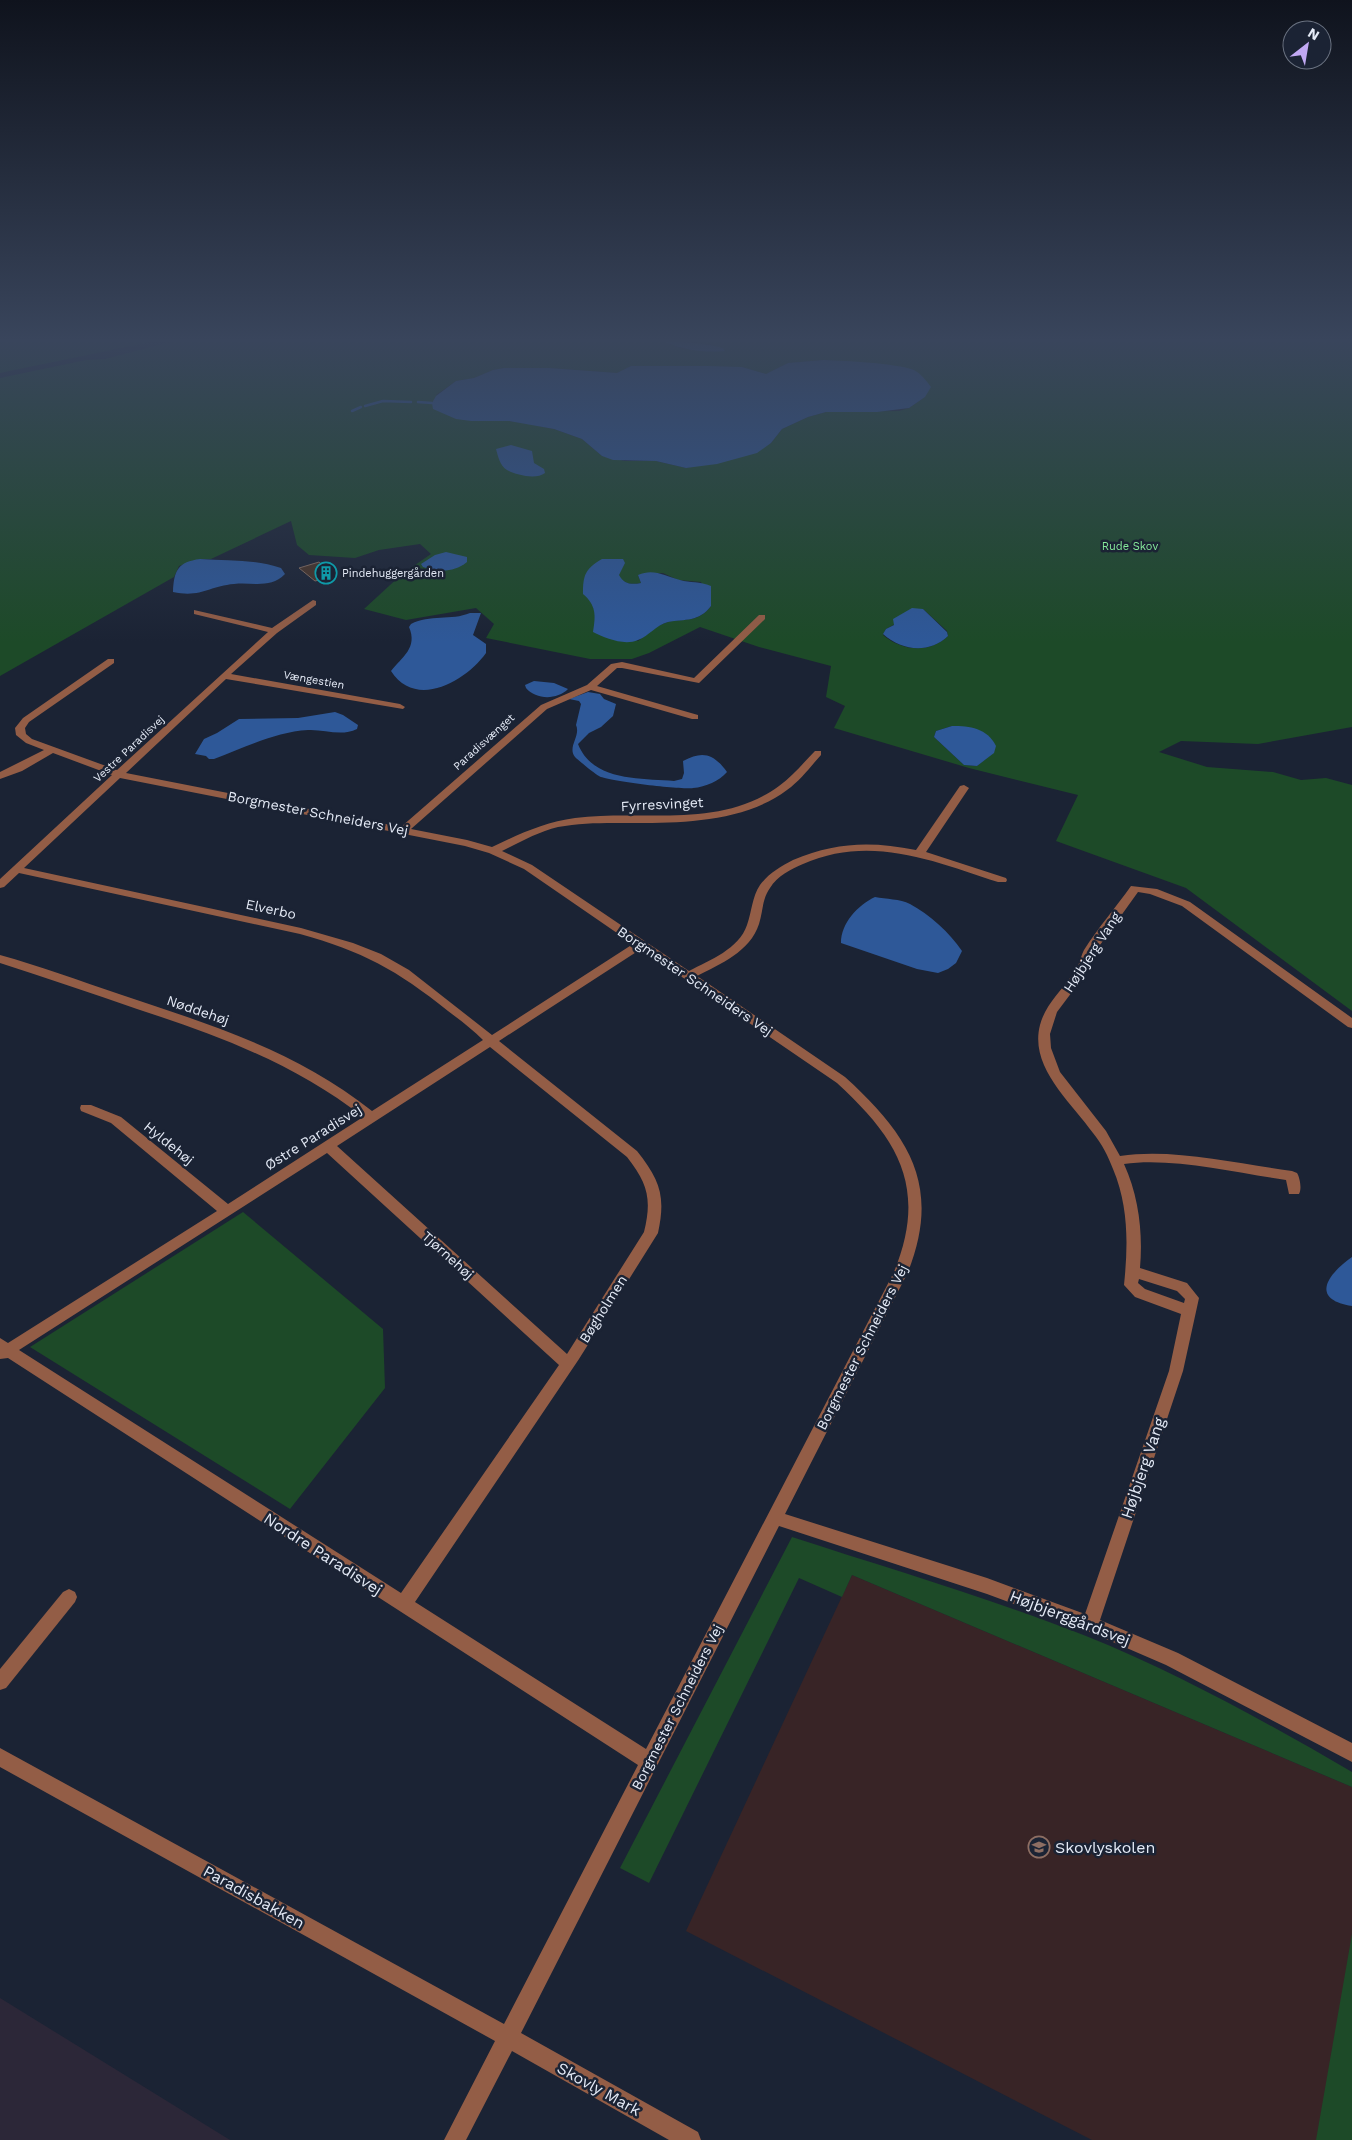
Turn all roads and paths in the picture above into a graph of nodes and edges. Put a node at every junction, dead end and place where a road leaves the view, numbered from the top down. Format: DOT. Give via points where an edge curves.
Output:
graph roads {
  1 [pos="313,603"];
  2 [pos="197,612"];
  3 [pos="762,617"];
  4 [pos="274,631"];
  5 [pos="112,661"];
  6 [pos="224,676"];
  7 [pos="590,687"];
  8 [pos="400,706"];
  9 [pos="694,717"];
  10 [pos="52,750"];
  11 [pos="818,753"];
  12 [pos="120,775"];
  13 [pos="0,776"];
  14 [pos="964,788"];
  15 [pos="404,830"];
  16 [pos="494,851"];
  17 [pos="920,853"];
  18 [pos="18,870"];
  19 [pos="1002,880"];
  20 [pos="0,885"];
  21 [pos="641,944"];
  22 [pos="0,960"];
  23 [pos="688,976"];
  24 [pos="1352,1024"];
  25 [pos="491,1041"];
  26 [pos="86,1108"];
  27 [pos="372,1118"];
  28 [pos="328,1146"];
  29 [pos="1116,1161"];
  30 [pos="1294,1191"];
  31 [pos="227,1211"];
  32 [pos="2,1350"];
  33 [pos="568,1364"];
  34 [pos="774,1518"];
  35 [pos="69,1597"];
  36 [pos="403,1606"];
  37 [pos="1090,1624"];
  38 [pos="0,1682"];
  39 [pos="1351,1750"];
  40 [pos="0,1757"];
  41 [pos="649,1761"];
  42 [pos="508,2037"];
  43 [pos="455,2140"];
  44 [pos="690,2140"];
  1 -- 4 [label="street, Vestre Paradisvej"];
  2 -- 4 [label="street"];
  3 -- 7 [label="street, Paradisvænget" via="696,681 622,665 614,666"];
  4 -- 6 [label="street, Vestre Paradisvej"];
  5 -- 10 [label="street, Borgmester Schneiders Vej" via="26,720 20,728 21,735 28,741"];
  6 -- 8 [label="street, Vængestien"];
  6 -- 12 [label="street, Vestre Paradisvej"];
  7 -- 9 [label="street"];
  7 -- 15 [label="street, Paradisvænget" via="544,706"];
  10 -- 12 [label="street, Borgmester Schneiders Vej"];
  10 -- 13 [label="street"];
  11 -- 16 [label="street, Fyrresvinget" via="798,776 781,788 732,810 699,818 565,822 534,831"];
  12 -- 15 [label="street, Borgmester Schneiders Vej"];
  12 -- 18 [label="street, Vestre Paradisvej"];
  14 -- 17 [label="street"];
  15 -- 16 [label="street, Borgmester Schneiders Vej"];
  16 -- 21 [label="street, Borgmester Schneiders Vej" via="528,867"];
  17 -- 19 [label="street"];
  17 -- 23 [label="street" via="898,848 856,847 801,860 766,884 758,899 753,927 744,941"];
  18 -- 20 [label="street, Vestre Paradisvej"];
  18 -- 25 [label="street, Elverbo" via="301,930 347,944 403,972"];
  21 -- 23 [label="street, Borgmester Schneiders Vej"];
  21 -- 25 [label="street, Østre Paradisvej"];
  22 -- 27 [label="street, Nøddehøj" via="220,1032 318,1079"];
  23 -- 34 [label="street, Borgmester Schneiders Vej" via="841,1080 869,1105 889,1129 905,1158 914,1187 916,1217 911,1245 901,1272"];
  24 -- 29 [label="street, Højbjerg Vang" via="1186,904 1153,891 1135,888 1051,1012 1044,1033 1046,1056 1058,1080 1096,1126"];
  25 -- 27 [label="street, Østre Paradisvej"];
  25 -- 33 [label="street, Bøgholmen" via="632,1154 649,1174 655,1192 656,1211 651,1233"];
  26 -- 31 [label="street, Hyldehøj" via="116,1120"];
  27 -- 28 [label="street, Østre Paradisvej"];
  28 -- 31 [label="street, Østre Paradisvej"];
  28 -- 33 [label="street, Tjørnehøj"];
  29 -- 30 [label="street" via="1165,1158 1292,1176"];
  29 -- 37 [label="street, Højbjerg Vang" via="1126,1187 1134,1231 1131,1285 1140,1293 1190,1311 1176,1371"];
  31 -- 32 [label="street, Østre Paradisvej"];
  32 -- 36 [label="street, Nordre Paradisvej"];
  33 -- 36 [label="street, Bøgholmen"];
  34 -- 37 [label="street, Højbjerggårdsvej" via="987,1586"];
  34 -- 41 [label="street, Borgmester Schneiders Vej"];
  35 -- 38 [label="street"];
  36 -- 41 [label="street, Nordre Paradisvej"];
  37 -- 39 [label="street, Højbjerggårdsvej" via="1172,1659"];
  40 -- 42 [label="street, Paradisbakken"];
  41 -- 42 [label="street, Borgmester Schneiders Vej"];
  42 -- 43 [label="street, Borgmester Schneiders Vej"];
  42 -- 44 [label="street, Skovly Mark"];
}
